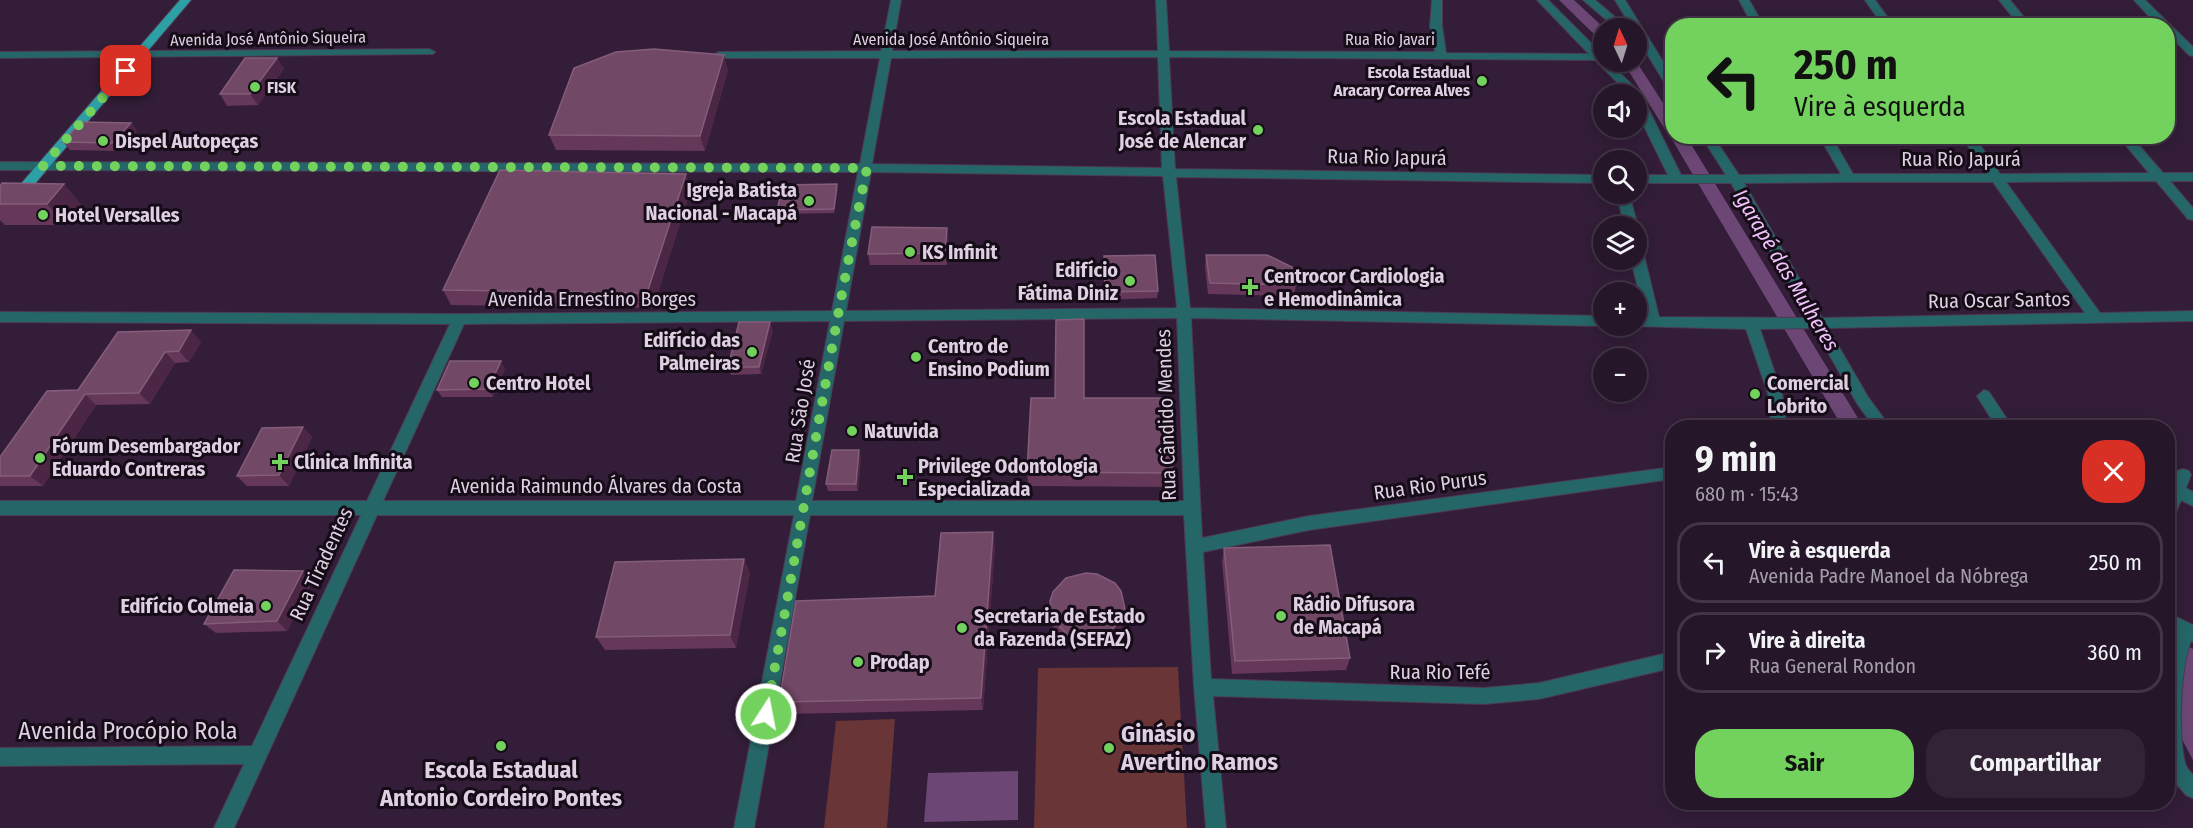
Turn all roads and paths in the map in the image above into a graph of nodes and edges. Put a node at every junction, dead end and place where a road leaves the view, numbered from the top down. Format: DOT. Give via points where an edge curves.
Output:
graph roads {
  1 [pos="186,0"];
  2 [pos="896,0"];
  3 [pos="1161,0"];
  4 [pos="1437,0"];
  5 [pos="1542,0"];
  6 [pos="1588,0"];
  7 [pos="1620,0"];
  8 [pos="1743,0"];
  9 [pos="1870,0"];
  10 [pos="2004,0"];
  11 [pos="2139,0"];
  12 [pos="1610,18"];
  13 [pos="1754,18"];
  14 [pos="1882,18"];
  15 [pos="2019,18"];
  16 [pos="2157,18"];
  17 [pos="2175,36"];
  18 [pos="1647,50"];
  19 [pos="429,52"];
  20 [pos="2193,53"];
  21 [pos="1164,54"];
  22 [pos="1184,54"];
  23 [pos="1593,54"];
  24 [pos="1652,54"];
  25 [pos="0,55"];
  26 [pos="140,56"];
  27 [pos="720,56"];
  28 [pos="886,56"];
  29 [pos="1441,56"];
  30 [pos="1593,57"];
  31 [pos="1616,72"];
  32 [pos="1665,74"];
  33 [pos="1626,84"];
  34 [pos="1647,116"];
  35 [pos="1712,144"];
  36 [pos="1830,144"];
  37 [pos="1973,144"];
  38 [pos="2131,144"];
  39 [pos="0,166"];
  40 [pos="43,166"];
  41 [pos="867,168"];
  42 [pos="1169,174"];
  43 [pos="2160,177"];
  44 [pos="2193,177"];
  45 [pos="1997,178"];
  46 [pos="1593,179"];
  47 [pos="1647,179"];
  48 [pos="1850,179"];
  49 [pos="1683,180"];
  50 [pos="1733,180"];
  51 [pos="0,216"];
  52 [pos="2193,216"];
  53 [pos="1641,270"];
  54 [pos="1184,313"];
  55 [pos="2193,316"];
  56 [pos="0,317"];
  57 [pos="836,317"];
  58 [pos="2096,318"];
  59 [pos="459,319"];
  60 [pos="1593,321"];
  61 [pos="1647,322"];
  62 [pos="1653,322"];
  63 [pos="1820,323"];
  64 [pos="1759,324"];
  65 [pos="1984,396"];
  66 [pos="1778,420"];
  67 [pos="1878,420"];
  68 [pos="2000,420"];
  69 [pos="1665,474"];
  70 [pos="2175,490"];
  71 [pos="2193,499"];
  72 [pos="0,507"];
  73 [pos="371,507"];
  74 [pos="805,508"];
  75 [pos="1192,508"];
  76 [pos="1194,547"];
  77 [pos="2186,637"];
  78 [pos="1665,662"];
  79 [pos="2175,673"];
  80 [pos="1203,687"];
  81 [pos="256,755"];
  82 [pos="0,757"];
  83 [pos="2175,771"];
  84 [pos="2193,789"];
  85 [pos="224,828"];
  86 [pos="744,828"];
  87 [pos="1216,828"];
  1 -- 26 [label="main road"];
  2 -- 28 [label="street, Rua São José"];
  3 -- 21 [label="street, Rua Cândido Mendes"];
  4 -- 29 [label="street"];
  5 -- 23 [label="street"];
  6 -- 12 [label="street"];
  7 -- 24 [label="street"];
  8 -- 13 [label="street"];
  9 -- 14 [label="street"];
  10 -- 15 [label="street"];
  11 -- 16 [label="street"];
  17 -- 20 [label="street"];
  18 -- 24 [label="street"];
  19 -- 26 [label="street, Avenida José Antônio Siqueira"];
  21 -- 22 [label="street, Avenida José Antônio Siqueira"];
  21 -- 28 [label="street, Avenida José Antônio Siqueira"];
  21 -- 42 [label="street, Rua Cândido Mendes"];
  22 -- 29 [label="street, Rua Rio Javari"];
  24 -- 32 [label="street"];
  25 -- 26 [label="street, Avenida José Antônio Siqueira"];
  26 -- 40 [label="main road"];
  27 -- 28 [label="street, Avenida José Antônio Siqueira"];
  28 -- 41 [label="street, Rua São José"];
  29 -- 30 [label="street, Rua Rio Javari"];
  31 -- 33 [label="street"];
  34 -- 49 [label="street"];
  35 -- 50 [label="street"];
  36 -- 48 [label="street"];
  37 -- 45 [label="street"];
  38 -- 43 [label="street"];
  39 -- 40 [label="street, Rua Rio Japurá"];
  40 -- 41 [label="street, Rua Rio Japurá"];
  40 -- 51 [label="main road"];
  41 -- 42 [label="street, Rua Rio Japurá"];
  41 -- 57 [label="street, Rua São José"];
  42 -- 46 [label="street, Rua Rio Japurá"];
  42 -- 54 [label="street, Rua Cândido Mendes"];
  43 -- 44 [label="street, Rua Rio Japurá"];
  43 -- 45 [label="street, Rua Rio Japurá"];
  43 -- 52 [label="street"];
  45 -- 48 [label="street, Rua Rio Japurá"];
  45 -- 58 [label="street"];
  47 -- 49 [label="street"];
  48 -- 50 [label="street, Rua Rio Japurá"];
  49 -- 50 [label="street, Rua Rio Japurá"];
  50 -- 63 [label="street"];
  53 -- 62 [label="street"];
  54 -- 57 [label="street, Avenida Ernestino Borges"];
  54 -- 60 [label="street"];
  54 -- 75 [label="street, Rua Cândido Mendes"];
  55 -- 58 [label="street, Rua Oscar Santos"];
  56 -- 59 [label="street, Avenida Ernestino Borges"];
  57 -- 59 [label="street, Avenida Ernestino Borges"];
  57 -- 74 [label="street, Rua São José"];
  58 -- 63 [label="street, Rua Oscar Santos"];
  59 -- 73 [label="street, Rua Tiradentes"];
  61 -- 62 [label="street"];
  62 -- 64 [label="street"];
  63 -- 64 [label="street, Rua Oscar Santos"];
  63 -- 67 [label="street"];
  64 -- 66 [label="street"];
  65 -- 68 [label="street"];
  69 -- 76 [label="street, Rua Rio Purus" via="1309,523"];
  70 -- 71 [label="street"];
  72 -- 73 [label="street, Avenida Raimundo Álvares da Costa"];
  73 -- 74 [label="street, Avenida Raimundo Álvares da Costa"];
  73 -- 81 [label="street, Rua Tiradentes"];
  74 -- 75 [label="street, Avenida Raimundo Álvares da Costa"];
  74 -- 86 [label="street, Rua São José"];
  75 -- 76 [label="street, Rua Cândido Mendes"];
  76 -- 80 [label="street, Rua Cândido Mendes"];
  77 -- 79 [label="street"];
  78 -- 80 [label="street, Rua Rio Tefé" via="1539,691 1484,696"];
  80 -- 87 [label="street, Rua Cândido Mendes"];
  81 -- 82 [label="street, Avenida Procópio Rola"];
  81 -- 85 [label="street, Rua Tiradentes"];
  83 -- 84 [label="street"];
}
